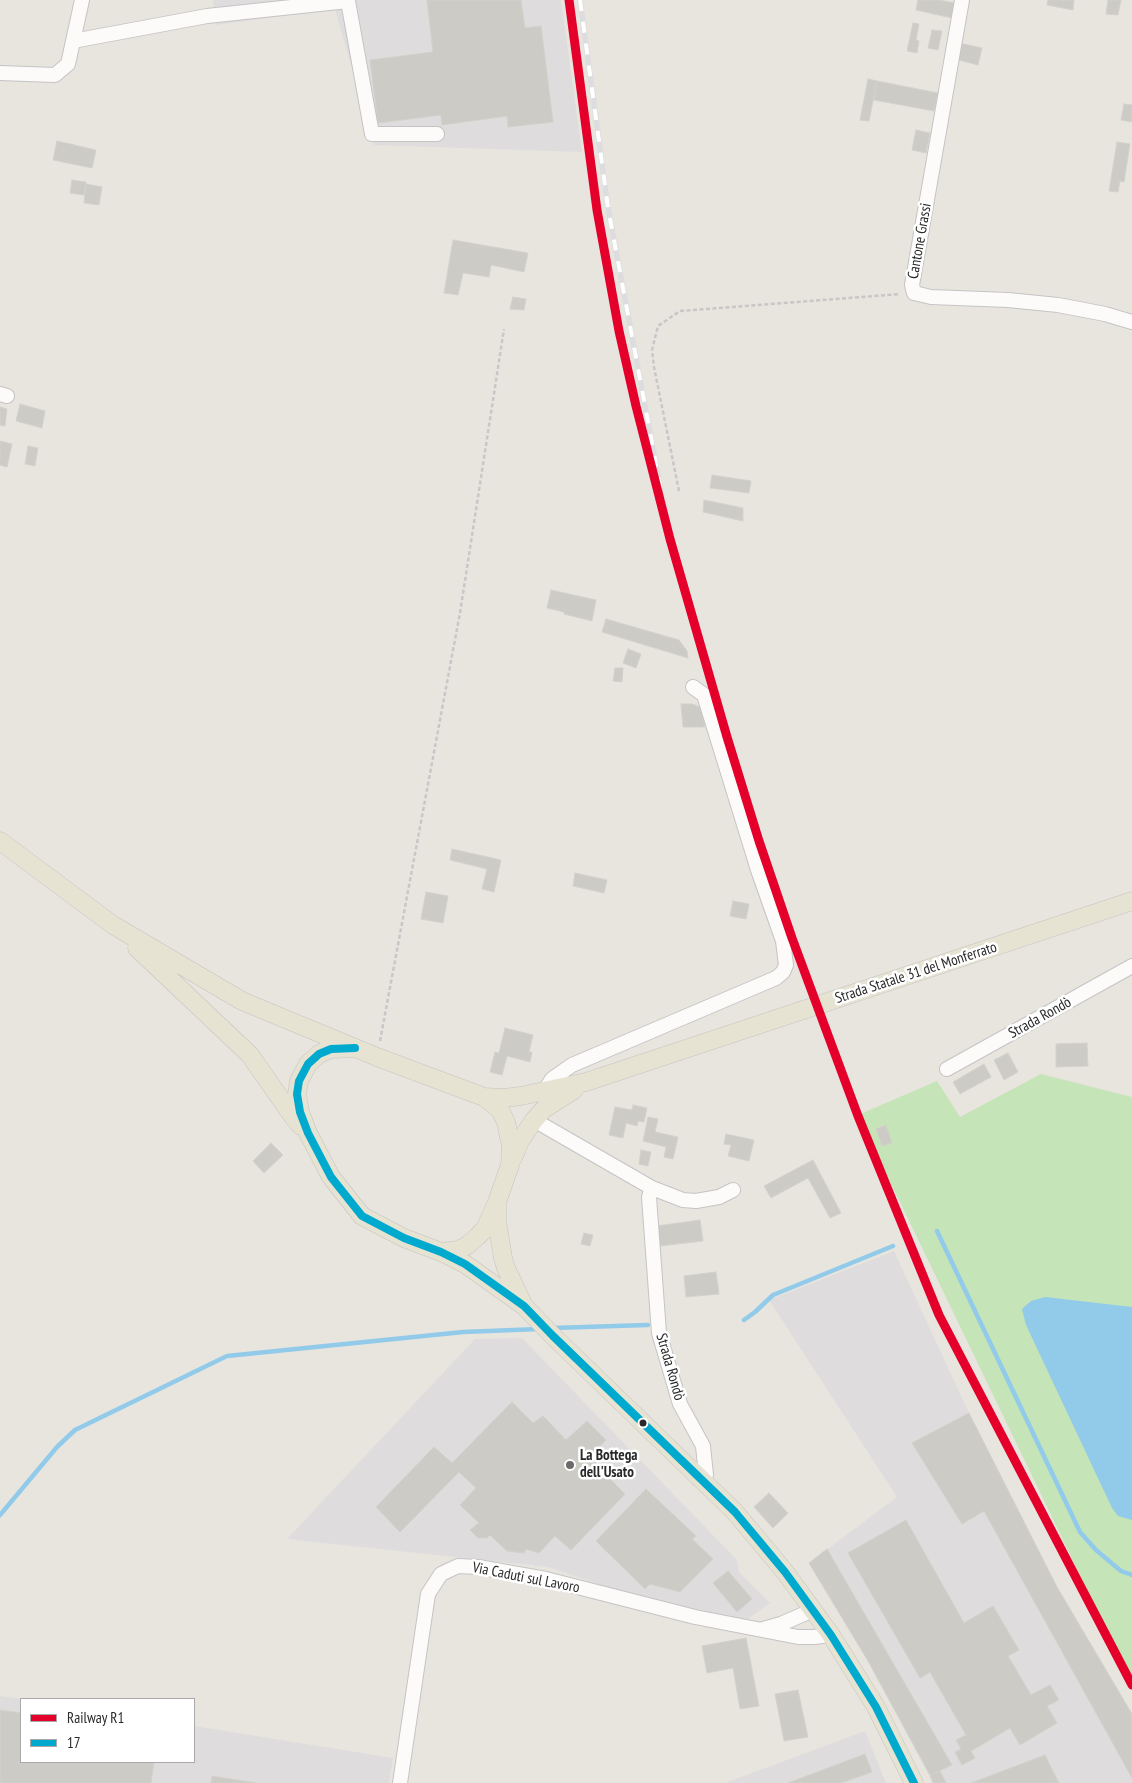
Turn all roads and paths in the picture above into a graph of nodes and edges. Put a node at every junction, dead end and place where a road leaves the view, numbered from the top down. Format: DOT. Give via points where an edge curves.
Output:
graph roads {
  1 [pos="82,0"];
  2 [pos="962,0"];
  3 [pos="352,1"];
  4 [pos="73,41"];
  5 [pos="0,73"];
  6 [pos="437,134"];
  7 [pos="914,292"];
  8 [pos="1132,322"];
  9 [pos="504,329"];
  10 [pos="679,491"];
  11 [pos="693,687"];
  12 [pos="0,841"];
  13 [pos="1132,901"];
  14 [pos="113,925"];
  15 [pos="1132,966"];
  16 [pos="355,1048"];
  17 [pos="376,1057"];
  18 [pos="947,1069"];
  19 [pos="586,1082"];
  20 [pos="544,1092"];
  21 [pos="484,1097"];
  22 [pos="538,1117"];
  23 [pos="308,1133"];
  24 [pos="510,1165"];
  25 [pos="652,1188"];
  26 [pos="733,1190"];
  27 [pos="497,1202"];
  28 [pos="441,1252"];
  29 [pos="529,1311"];
  30 [pos="702,1480"];
  31 [pos="812,1610"];
  32 [pos="763,1629"];
  33 [pos="831,1636"];
  34 [pos="400,1783"];
  35 [pos="914,1783"];
  1 -- 4 [label="street"];
  2 -- 7 [label="street, Cantone Grassi" via="912,285"];
  3 -- 4 [label="street" via="206,16"];
  3 -- 6 [label="street" via="372,134"];
  4 -- 5 [label="street" via="68,64 54,75"];
  7 -- 8 [label="street, Cantone Grassi" via="931,297 1058,306"];
  7 -- 10 [label="path" via="680,311 658,326 652,350 654,367"];
  9 -- 17 [label="path" via="460,612"];
  11 -- 20 [label="street" via="704,695 783,941 786,965 776,978 572,1065 552,1079"];
  12 -- 14 [label="main road"];
  13 -- 19 [label="main road, Strada Statale 31 del Monferrato"];
  14 -- 16 [label="main road" via="242,1000"];
  14 -- 23 [label="main road" via="250,1055"];
  15 -- 18 [label="street, Strada Rondò"];
  16 -- 17 [label="main road"];
  16 -- 23 [label="main road" via="331,1049 319,1054 302,1072 297,1094"];
  17 -- 21 [label="main road"];
  19 -- 20 [label="main road, Strada Statale 31 del Monferrato"];
  19 -- 22 [label="main road, Strada Statale 31 del Monferrato"];
  20 -- 21 [label="main road, Strada Statale 31 del Monferrato" via="504,1098"];
  20 -- 22 [label="street"];
  21 -- 24 [label="main road" via="500,1110 506,1122 511,1146"];
  22 -- 24 [label="main road, Strada Statale 31 del Monferrato" via="520,1141"];
  22 -- 25 [label="street"];
  23 -- 28 [label="main road" via="331,1177 362,1216 404,1238"];
  24 -- 27 [label="main road, Strada Statale 31 del Monferrato"];
  25 -- 26 [label="street" via="696,1202"];
  25 -- 30 [label="street, Strada Rondò" via="649,1197 659,1333 680,1404 702,1446 706,1475"];
  27 -- 28 [label="main road, Strada Statale 31 del Monferrato" via="477,1237 458,1250"];
  27 -- 29 [label="main road" via="503,1258"];
  28 -- 29 [label="main road" via="465,1264"];
  29 -- 30 [label="main road"];
  30 -- 31 [label="main road" via="735,1512"];
  31 -- 32 [label="street, Via Caduti sul Lavoro"];
  31 -- 33 [label="main road"];
  32 -- 33 [label="street, Via Caduti sul Lavoro" via="798,1637"];
  32 -- 34 [label="street, Via Caduti sul Lavoro" via="695,1616 546,1579 478,1567 458,1566 448,1570 441,1574 428,1594"];
  33 -- 35 [label="main road" via="876,1707"];
}
